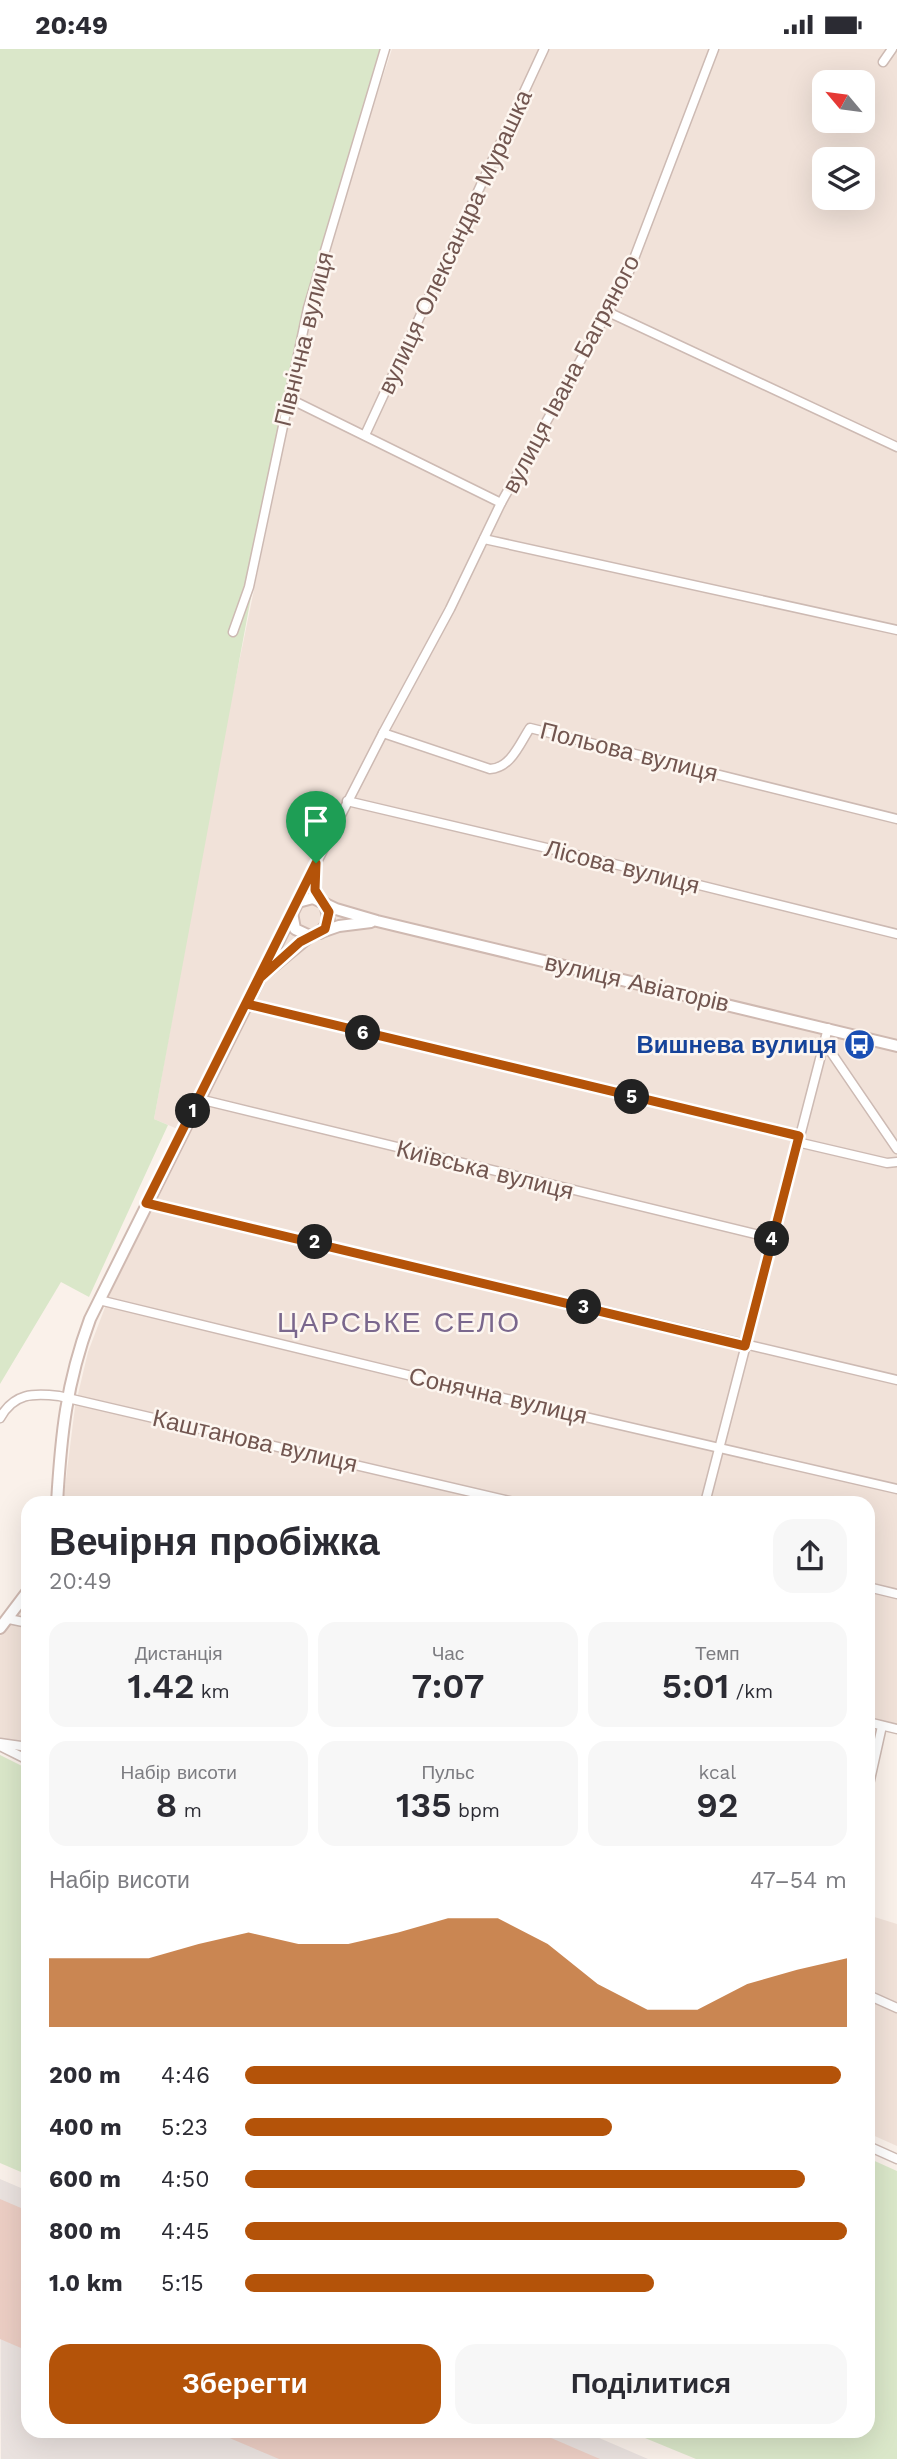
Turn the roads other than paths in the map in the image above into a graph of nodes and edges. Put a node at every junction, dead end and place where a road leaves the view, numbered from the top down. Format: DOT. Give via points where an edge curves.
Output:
graph roads {
  1 [pos="385,49"];
  2 [pos="544,49"];
  3 [pos="714,49"];
  4 [pos="892,49"];
  5 [pos="883,62"];
  6 [pos="608,312"];
  7 [pos="288,398"];
  8 [pos="366,435"];
  9 [pos="897,447"];
  10 [pos="501,503"];
  11 [pos="484,540"];
  12 [pos="897,630"];
  13 [pos="233,632"];
  14 [pos="383,733"];
  15 [pos="347,801"];
  16 [pos="897,819"];
  17 [pos="316,863"];
  18 [pos="323,902"];
  19 [pos="292,910"];
  20 [pos="377,921"];
  21 [pos="897,934"];
  22 [pos="314,935"];
  23 [pos="260,978"];
  24 [pos="247,1004"];
  25 [pos="828,1028"];
  26 [pos="824,1042"];
  27 [pos="897,1046"];
  28 [pos="199,1099"];
  29 [pos="798,1139"];
  30 [pos="897,1149"];
  31 [pos="897,1162"];
  32 [pos="146,1203"];
  33 [pos="772,1238"];
  34 [pos="99,1300"];
  35 [pos="745,1346"];
  36 [pos="897,1380"];
  37 [pos="66,1398"];
  38 [pos="0,1418"];
  39 [pos="720,1448"];
  40 [pos="897,1489"];
  41 [pos="58,1496"];
  42 [pos="488,1496"];
  43 [pos="707,1496"];
  44 [pos="875,1589"];
  45 [pos="897,1594"];
  46 [pos="21,1601"];
  47 [pos="9,1619"];
  48 [pos="21,1622"];
  49 [pos="0,1628"];
  50 [pos="875,1724"];
  51 [pos="881,1726"];
  52 [pos="897,1730"];
  53 [pos="0,1745"];
  54 [pos="21,1746"];
  55 [pos="875,1755"];
  56 [pos="21,1756"];
  57 [pos="875,1998"];
  58 [pos="897,2008"];
  59 [pos="875,2149"];
  60 [pos="897,2159"];
  1 -- 7 [label="street, Північна вулиця" via="308,308"];
  2 -- 8 [label="street, вулиця Олександра Мурашка"];
  3 -- 6 [label="street, вулиця Івана Багряного" via="640,248"];
  4 -- 5 [label="street"];
  6 -- 9 [label="street"];
  6 -- 10 [label="street, вулиця Івана Багряного"];
  7 -- 8 [label="street, вулиця Івана Багряного"];
  7 -- 13 [label="street, Північна вулиця" via="248,589"];
  8 -- 10 [label="street, вулиця Івана Багряного"];
  10 -- 11 [label="street, вулиця Івана Багряного"];
  11 -- 12 [label="street"];
  11 -- 14 [label="street, вулиця Івана Багряного"];
  14 -- 15 [label="street, вулиця Івана Багряного"];
  14 -- 16 [label="street, Польова вулиця" via="498,768 507,763 530,727"];
  15 -- 17 [label="street, вулиця Івана Багряного"];
  15 -- 21 [label="street, Лісова вулиця"];
  17 -- 18 [label="street" via="315,890"];
  17 -- 19 [label="street, вулиця Івана Багряного"];
  18 -- 19 [label="main road" via="305,898"];
  18 -- 20 [label="main road, вулиця Авіаторів"];
  18 -- 22 [label="main road" via="329,921"];
  19 -- 22 [label="main road" via="295,929"];
  19 -- 23 [label="main road, вулиця Івана Багряного"];
  20 -- 22 [label="main road, вулиця Авіаторів"];
  20 -- 25 [label="main road, вулиця Авіаторів"];
  22 -- 23 [label="main road, вулиця Івана Багряного"];
  23 -- 24 [label="main road, вулиця Івана Багряного"];
  24 -- 28 [label="main road, вулиця Івана Багряного"];
  24 -- 29 [label="street"];
  25 -- 26 [label="street"];
  25 -- 27 [label="main road, вулиця Авіаторів"];
  26 -- 29 [label="street"];
  26 -- 30 [label="street"];
  28 -- 32 [label="main road, вулиця Івана Багряного"];
  28 -- 33 [label="street, Київська вулиця"];
  29 -- 31 [label="street"];
  29 -- 33 [label="street"];
  32 -- 34 [label="main road, вулиця Івана Багряного"];
  32 -- 35 [label="street"];
  33 -- 35 [label="street"];
  34 -- 37 [label="main road, вулиця Івана Багряного"];
  34 -- 39 [label="street, Сонячна вулиця"];
  35 -- 36 [label="street"];
  35 -- 39 [label="street"];
  37 -- 38 [label="street, Каштанова вулиця" via="22,1395"];
  37 -- 41 [label="main road, вулиця Івана Багряного"];
  37 -- 42 [label="street, Каштанова вулиця"];
  39 -- 40 [label="street, Сонячна вулиця"];
  39 -- 43 [label="street"];
  44 -- 45 [label="street"];
  46 -- 47 [label="main road"];
  47 -- 48 [label="street"];
  47 -- 49 [label="main road"];
  50 -- 51 [label="street"];
  51 -- 52 [label="street"];
  51 -- 55 [label="street"];
  53 -- 54 [label="street"];
  53 -- 56 [label="street"];
  57 -- 58 [label="street"];
  59 -- 60 [label="street"];
}
